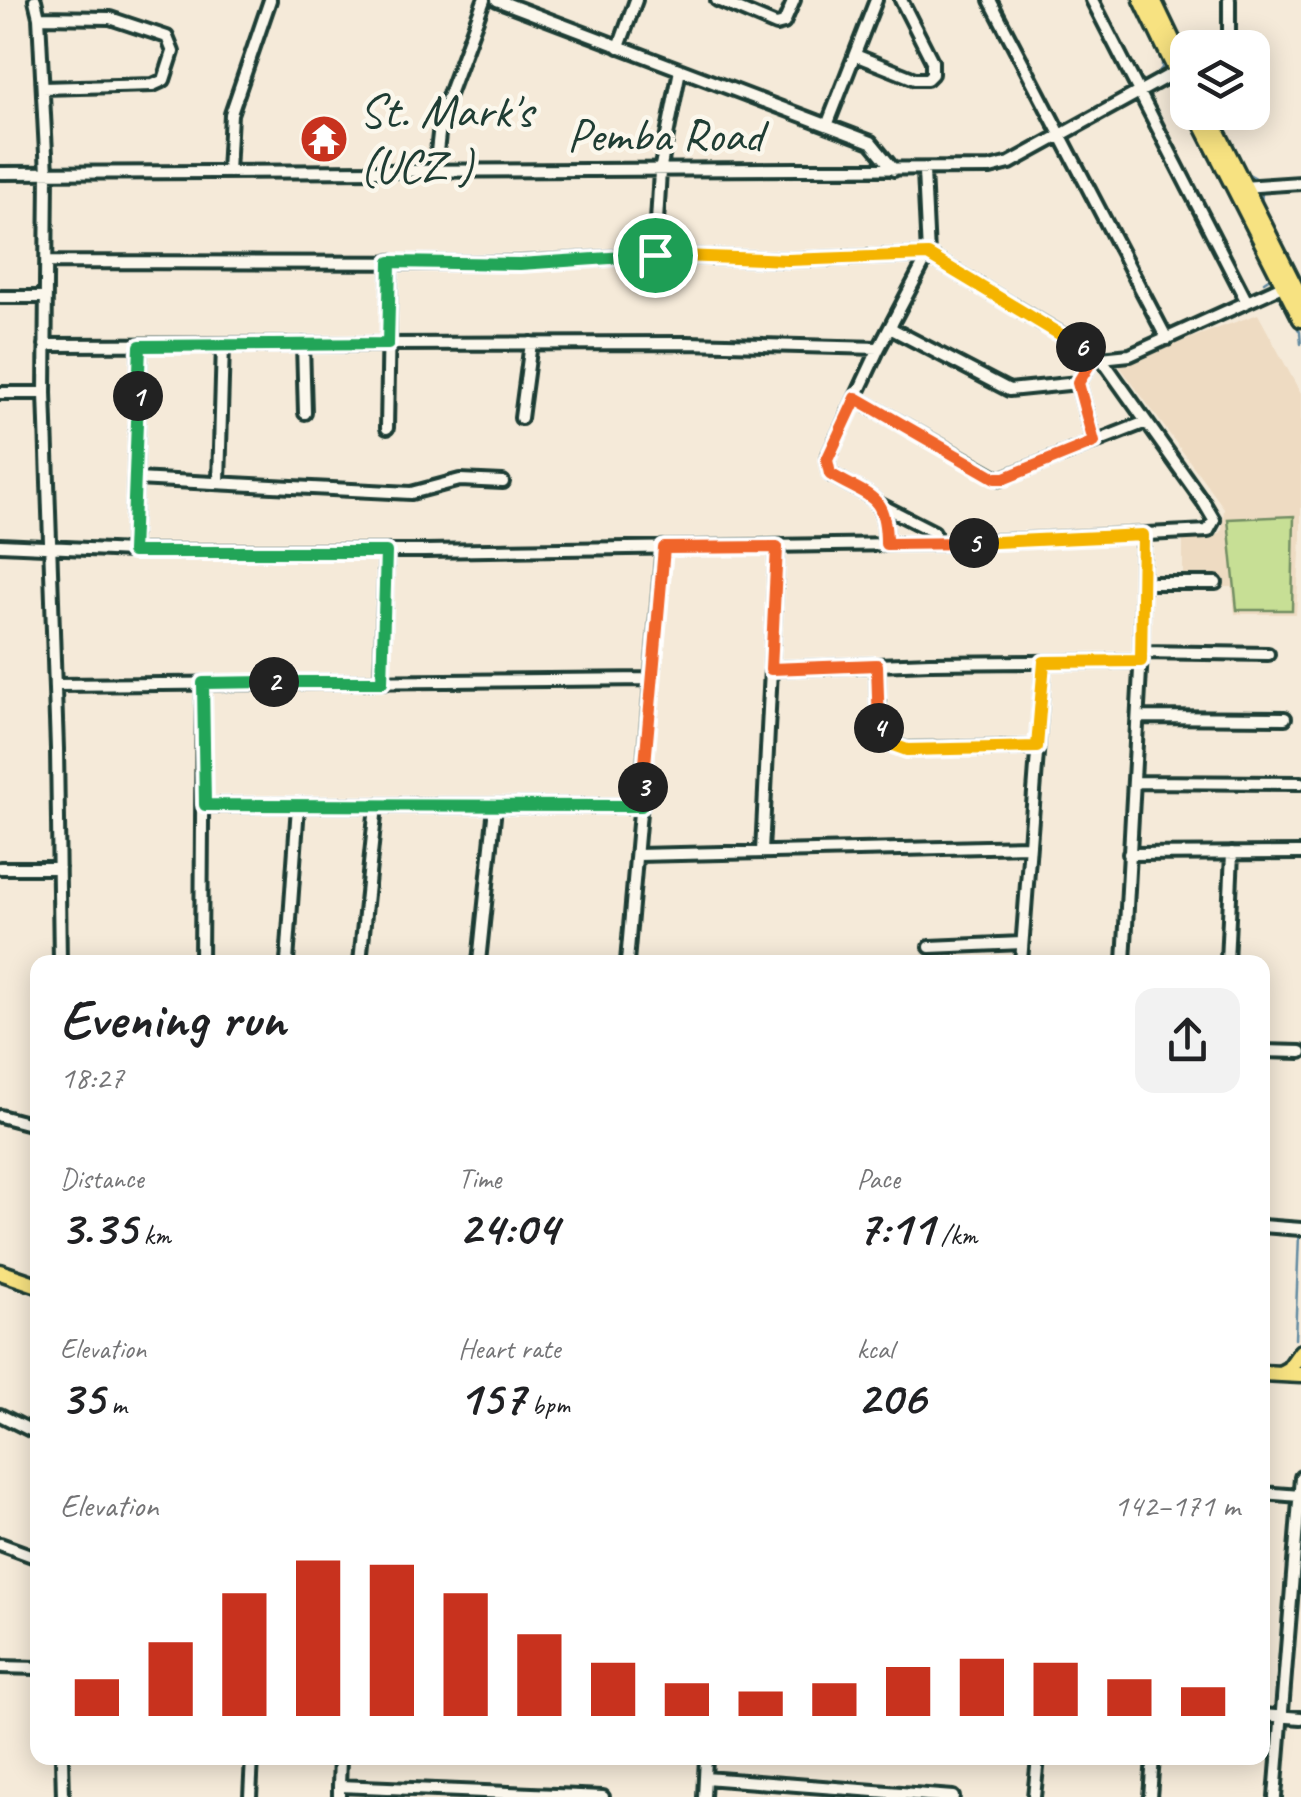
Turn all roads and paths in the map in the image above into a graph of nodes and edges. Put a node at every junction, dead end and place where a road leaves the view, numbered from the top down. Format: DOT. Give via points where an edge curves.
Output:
graph roads {
  1 [pos="35,0"];
  2 [pos="269,0"];
  3 [pos="484,0"];
  4 [pos="497,0"];
  5 [pos="636,0"];
  6 [pos="717,0"];
  7 [pos="794,0"];
  8 [pos="876,0"];
  9 [pos="900,0"];
  10 [pos="990,0"];
  11 [pos="1092,0"];
  12 [pos="1142,0"];
  13 [pos="1153,0"];
  14 [pos="1229,0"];
  15 [pos="39,16"];
  16 [pos="1229,30"];
  17 [pos="1170,40"];
  18 [pos="619,46"];
  19 [pos="1170,48"];
  20 [pos="855,55"];
  21 [pos="680,70"];
  22 [pos="1170,76"];
  23 [pos="43,88"];
  24 [pos="1139,91"];
  25 [pos="828,123"];
  26 [pos="1206,130"];
  27 [pos="1214,130"];
  28 [pos="1061,136"];
  29 [pos="435,170"];
  30 [pos="894,170"];
  31 [pos="660,171"];
  32 [pos="924,171"];
  33 [pos="228,172"];
  34 [pos="0,173"];
  35 [pos="47,173"];
  36 [pos="1301,183"];
  37 [pos="1239,189"];
  38 [pos="655,255"];
  39 [pos="928,255"];
  40 [pos="47,262"];
  41 [pos="390,262"];
  42 [pos="1287,284"];
  43 [pos="0,297"];
  44 [pos="46,297"];
  45 [pos="1301,299"];
  46 [pos="1247,302"];
  47 [pos="1301,319"];
  48 [pos="890,328"];
  49 [pos="1168,339"];
  50 [pos="532,343"];
  51 [pos="303,344"];
  52 [pos="388,344"];
  53 [pos="46,345"];
  54 [pos="140,346"];
  55 [pos="223,346"];
  56 [pos="879,348"];
  57 [pos="1098,357"];
  58 [pos="1078,383"];
  59 [pos="0,393"];
  60 [pos="46,393"];
  61 [pos="856,398"];
  62 [pos="305,414"];
  63 [pos="521,418"];
  64 [pos="1146,422"];
  65 [pos="387,428"];
  66 [pos="1094,442"];
  67 [pos="136,480"];
  68 [pos="219,482"];
  69 [pos="502,482"];
  70 [pos="880,504"];
  71 [pos="934,532"];
  72 [pos="1143,535"];
  73 [pos="886,544"];
  74 [pos="0,545"];
  75 [pos="777,547"];
  76 [pos="664,548"];
  77 [pos="50,550"];
  78 [pos="132,552"];
  79 [pos="386,552"];
  80 [pos="1143,583"];
  81 [pos="1216,583"];
  82 [pos="1268,654"];
  83 [pos="1141,656"];
  84 [pos="1044,662"];
  85 [pos="877,665"];
  86 [pos="771,669"];
  87 [pos="652,679"];
  88 [pos="382,682"];
  89 [pos="203,683"];
  90 [pos="56,685"];
  91 [pos="1138,717"];
  92 [pos="1285,718"];
  93 [pos="1037,747"];
  94 [pos="1135,782"];
  95 [pos="1301,783"];
  96 [pos="205,805"];
  97 [pos="298,806"];
  98 [pos="376,806"];
  99 [pos="495,806"];
  100 [pos="641,806"];
  101 [pos="1029,846"];
  102 [pos="762,852"];
  103 [pos="1232,853"];
  104 [pos="1301,853"];
  105 [pos="1129,854"];
  106 [pos="638,856"];
  107 [pos="0,868"];
  108 [pos="59,868"];
  109 [pos="1022,943"];
  110 [pos="930,947"];
  111 [pos="60,955"];
  112 [pos="201,955"];
  113 [pos="288,955"];
  114 [pos="361,955"];
  115 [pos="480,955"];
  116 [pos="629,955"];
  117 [pos="1021,955"];
  118 [pos="1124,955"];
  119 [pos="1227,955"];
  120 [pos="1270,1051"];
  121 [pos="1301,1052"];
  122 [pos="0,1116"];
  123 [pos="30,1124"];
  124 [pos="1270,1227"];
  125 [pos="1301,1230"];
  126 [pos="0,1272"];
  127 [pos="30,1282"];
  128 [pos="1301,1352"];
  129 [pos="1270,1373"];
  130 [pos="1279,1374"];
  131 [pos="1301,1375"];
  132 [pos="0,1416"];
  133 [pos="30,1430"];
  134 [pos="1301,1476"];
  135 [pos="1270,1494"];
  136 [pos="1300,1496"];
  137 [pos="0,1544"];
  138 [pos="30,1555"];
  139 [pos="0,1666"];
  140 [pos="30,1668"];
  141 [pos="1270,1715"];
  142 [pos="1282,1716"];
  143 [pos="1301,1718"];
  144 [pos="62,1765"];
  145 [pos="252,1765"];
  146 [pos="340,1765"];
  147 [pos="706,1765"];
  148 [pos="1037,1765"];
  149 [pos="1152,1765"];
  150 [pos="705,1778"];
  151 [pos="339,1792"];
  152 [pos="63,1797"];
  153 [pos="250,1797"];
  154 [pos="602,1797"];
  155 [pos="704,1797"];
  156 [pos="953,1797"];
  157 [pos="1034,1797"];
  158 [pos="1150,1797"];
  159 [pos="1276,1797"];
  1 -- 15 [label="street"];
  2 -- 33 [label="street" via="231,114"];
  3 -- 29 [label="street" via="441,116"];
  4 -- 18 [label="street"];
  5 -- 18 [label="street"];
  6 -- 7 [label="street" via="776,25"];
  8 -- 20 [label="street"];
  9 -- 20 [label="street" via="932,61 932,74 915,79"];
  10 -- 28 [label="street"];
  11 -- 24 [label="street"];
  12 -- 19 [label="main road"];
  13 -- 17 [label="main road"];
  14 -- 16 [label="street"];
  15 -- 23 [label="street"];
  15 -- 23 [label="street" via="110,18 166,37 174,52 164,80 152,85"];
  18 -- 21 [label="street"];
  20 -- 25 [label="street"];
  21 -- 25 [label="street"];
  21 -- 31 [label="street"];
  22 -- 24 [label="street, Pemba Road"];
  23 -- 35 [label="street"];
  24 -- 28 [label="street, Pemba Road"];
  24 -- 46 [label="street"];
  25 -- 30 [label="street" via="876,145"];
  26 -- 37 [label="main road"];
  27 -- 37 [label="main road"];
  28 -- 32 [label="street, Pemba Road" via="999,166"];
  28 -- 49 [label="street"];
  29 -- 31 [label="street, Pemba Road"];
  29 -- 33 [label="street, Pemba Road"];
  30 -- 31 [label="street, Pemba Road"];
  30 -- 32 [label="street, Pemba Road"];
  31 -- 38 [label="street"];
  32 -- 39 [label="street"];
  33 -- 35 [label="street, Pemba Road"];
  34 -- 35 [label="street, Pemba Road"];
  35 -- 40 [label="street"];
  36 -- 37 [label="street"];
  37 -- 42 [label="main road"];
  38 -- 39 [label="street"];
  38 -- 41 [label="street" via="520,264"];
  39 -- 48 [label="street"];
  39 -- 57 [label="street"];
  40 -- 41 [label="street"];
  40 -- 44 [label="street"];
  41 -- 52 [label="street"];
  42 -- 45 [label="main road"];
  42 -- 46 [label="street"];
  42 -- 47 [label="main road"];
  43 -- 44 [label="street"];
  44 -- 53 [label="street"];
  46 -- 49 [label="street"];
  48 -- 56 [label="street"];
  48 -- 58 [label="street" via="1009,390"];
  49 -- 57 [label="street" via="1130,354"];
  50 -- 52 [label="street"];
  50 -- 56 [label="street"];
  50 -- 63 [label="street"];
  51 -- 52 [label="street"];
  51 -- 55 [label="street"];
  51 -- 62 [label="street"];
  52 -- 65 [label="street"];
  53 -- 54 [label="street"];
  53 -- 60 [label="street"];
  54 -- 55 [label="street"];
  54 -- 67 [label="street"];
  55 -- 68 [label="street"];
  56 -- 61 [label="street"];
  57 -- 58 [label="street"];
  57 -- 64 [label="street"];
  58 -- 66 [label="street"];
  59 -- 60 [label="street"];
  60 -- 77 [label="street"];
  61 -- 66 [label="street" via="1000,479"];
  61 -- 70 [label="street" via="827,468"];
  64 -- 66 [label="street"];
  64 -- 72 [label="street" via="1214,520 1203,533"];
  67 -- 68 [label="street"];
  67 -- 78 [label="street"];
  68 -- 69 [label="street" via="411,493 460,480"];
  70 -- 71 [label="street"];
  70 -- 73 [label="street"];
  72 -- 73 [label="street"];
  72 -- 80 [label="street"];
  73 -- 75 [label="street"];
  74 -- 77 [label="street"];
  75 -- 76 [label="street"];
  75 -- 86 [label="street"];
  76 -- 79 [label="street"];
  76 -- 87 [label="street"];
  77 -- 78 [label="street"];
  77 -- 90 [label="street"];
  78 -- 79 [label="street"];
  79 -- 88 [label="street"];
  80 -- 81 [label="street"];
  80 -- 83 [label="street"];
  82 -- 83 [label="street"];
  83 -- 84 [label="street"];
  83 -- 91 [label="street"];
  84 -- 85 [label="street"];
  84 -- 93 [label="street"];
  85 -- 86 [label="street"];
  85 -- 93 [label="street" via="880,734 890,745"];
  86 -- 102 [label="street"];
  87 -- 88 [label="street"];
  87 -- 100 [label="street"];
  88 -- 89 [label="street"];
  89 -- 90 [label="street"];
  89 -- 96 [label="street"];
  90 -- 108 [label="street"];
  91 -- 92 [label="street"];
  91 -- 94 [label="street"];
  93 -- 101 [label="street"];
  94 -- 95 [label="street"];
  94 -- 105 [label="street"];
  96 -- 97 [label="street"];
  96 -- 112 [label="street"];
  97 -- 98 [label="street"];
  97 -- 113 [label="street"];
  98 -- 99 [label="street"];
  98 -- 114 [label="street"];
  99 -- 100 [label="street"];
  99 -- 115 [label="street"];
  100 -- 106 [label="street"];
  101 -- 102 [label="street"];
  101 -- 109 [label="street"];
  102 -- 106 [label="street"];
  103 -- 104 [label="street"];
  103 -- 105 [label="street"];
  103 -- 119 [label="street"];
  105 -- 118 [label="street"];
  106 -- 116 [label="street"];
  107 -- 108 [label="street"];
  108 -- 111 [label="street"];
  109 -- 110 [label="street"];
  109 -- 117 [label="street"];
  120 -- 121 [label="street"];
  122 -- 123 [label="street"];
  124 -- 125 [label="street"];
  126 -- 127 [label="main road"];
  128 -- 130 [label="main road"];
  129 -- 130 [label="main road"];
  130 -- 131 [label="main road"];
  132 -- 133 [label="street"];
  134 -- 136 [label="street"];
  135 -- 136 [label="street"];
  136 -- 142 [label="street"];
  137 -- 138 [label="street"];
  139 -- 140 [label="street"];
  141 -- 142 [label="street"];
  142 -- 143 [label="street"];
  142 -- 159 [label="street"];
  144 -- 152 [label="street"];
  145 -- 153 [label="street"];
  146 -- 151 [label="street"];
  147 -- 150 [label="street"];
  148 -- 157 [label="street"];
  149 -- 158 [label="street"];
  150 -- 155 [label="street"];
  150 -- 156 [label="street"];
  151 -- 154 [label="street"];
}
